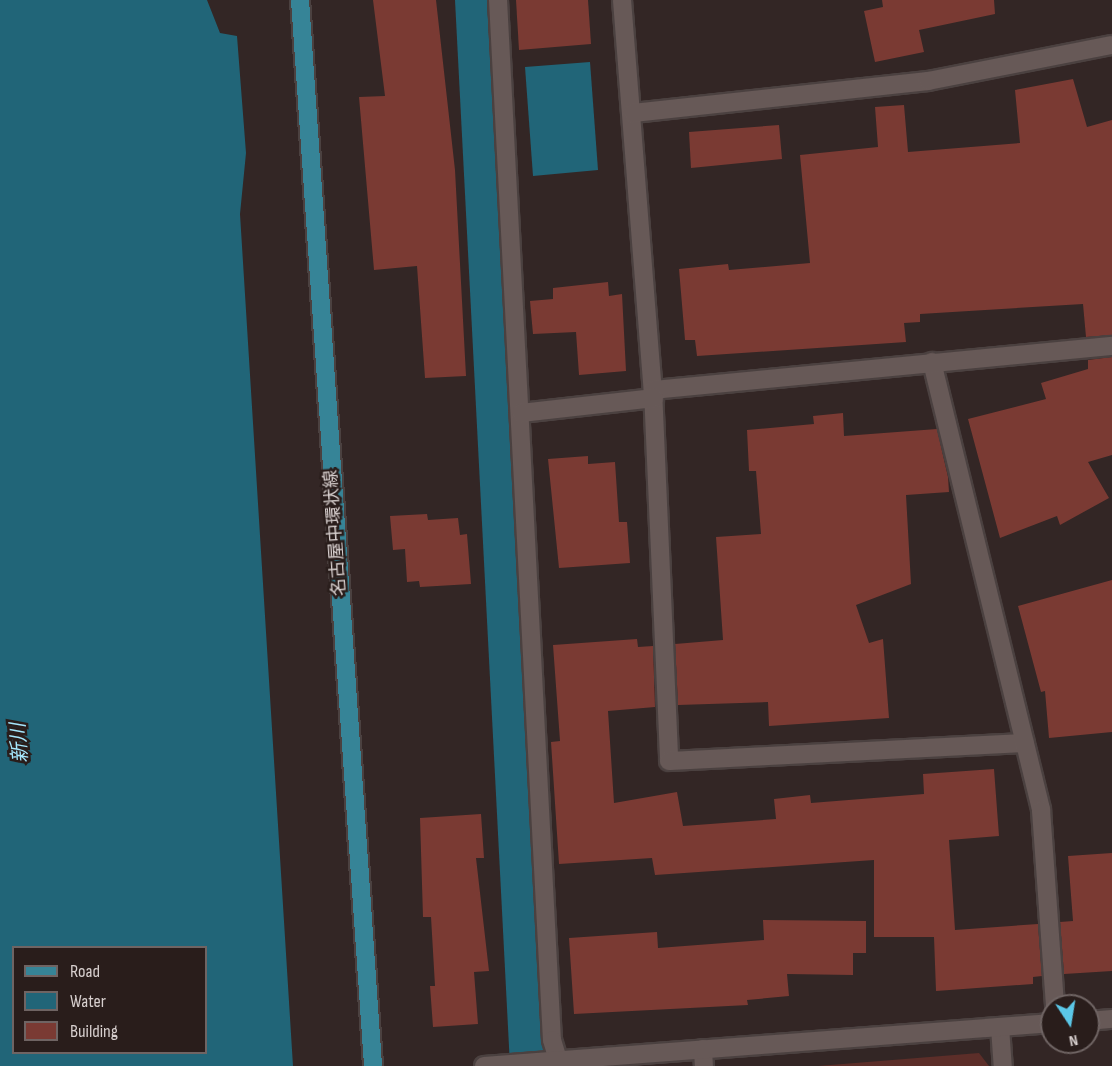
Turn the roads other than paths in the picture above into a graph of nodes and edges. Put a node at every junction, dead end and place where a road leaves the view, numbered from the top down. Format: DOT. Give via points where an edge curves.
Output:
graph roads {
  1 [pos="300,0"];
  2 [pos="498,0"];
  3 [pos="622,0"];
  4 [pos="1112,45"];
  5 [pos="633,113"];
  6 [pos="1112,346"];
  7 [pos="932,362"];
  8 [pos="654,394"];
  9 [pos="521,413"];
  10 [pos="1025,743"];
  11 [pos="1054,994"];
  12 [pos="1040,1024"];
  13 [pos="1000,1027"];
  14 [pos="704,1058"];
  15 [pos="558,1060"];
  16 [pos="373,1066"];
  17 [pos="484,1066"];
  18 [pos="1003,1066"];
  1 -- 16 [label="main road, 名古屋中環状線"];
  2 -- 9 [label="street"];
  3 -- 5 [label="street"];
  4 -- 5 [label="street" via="928,81"];
  5 -- 8 [label="street"];
  6 -- 7 [label="street"];
  7 -- 8 [label="street"];
  7 -- 10 [label="street"];
  8 -- 9 [label="street"];
  8 -- 10 [label="street" via="669,761"];
  9 -- 15 [label="street" via="552,1040"];
  10 -- 11 [label="street" via="1041,810"];
  12 -- 13 [label="street"];
  13 -- 14 [label="street"];
  13 -- 18 [label="street"];
  14 -- 15 [label="street"];
  15 -- 17 [label="street"];
}
